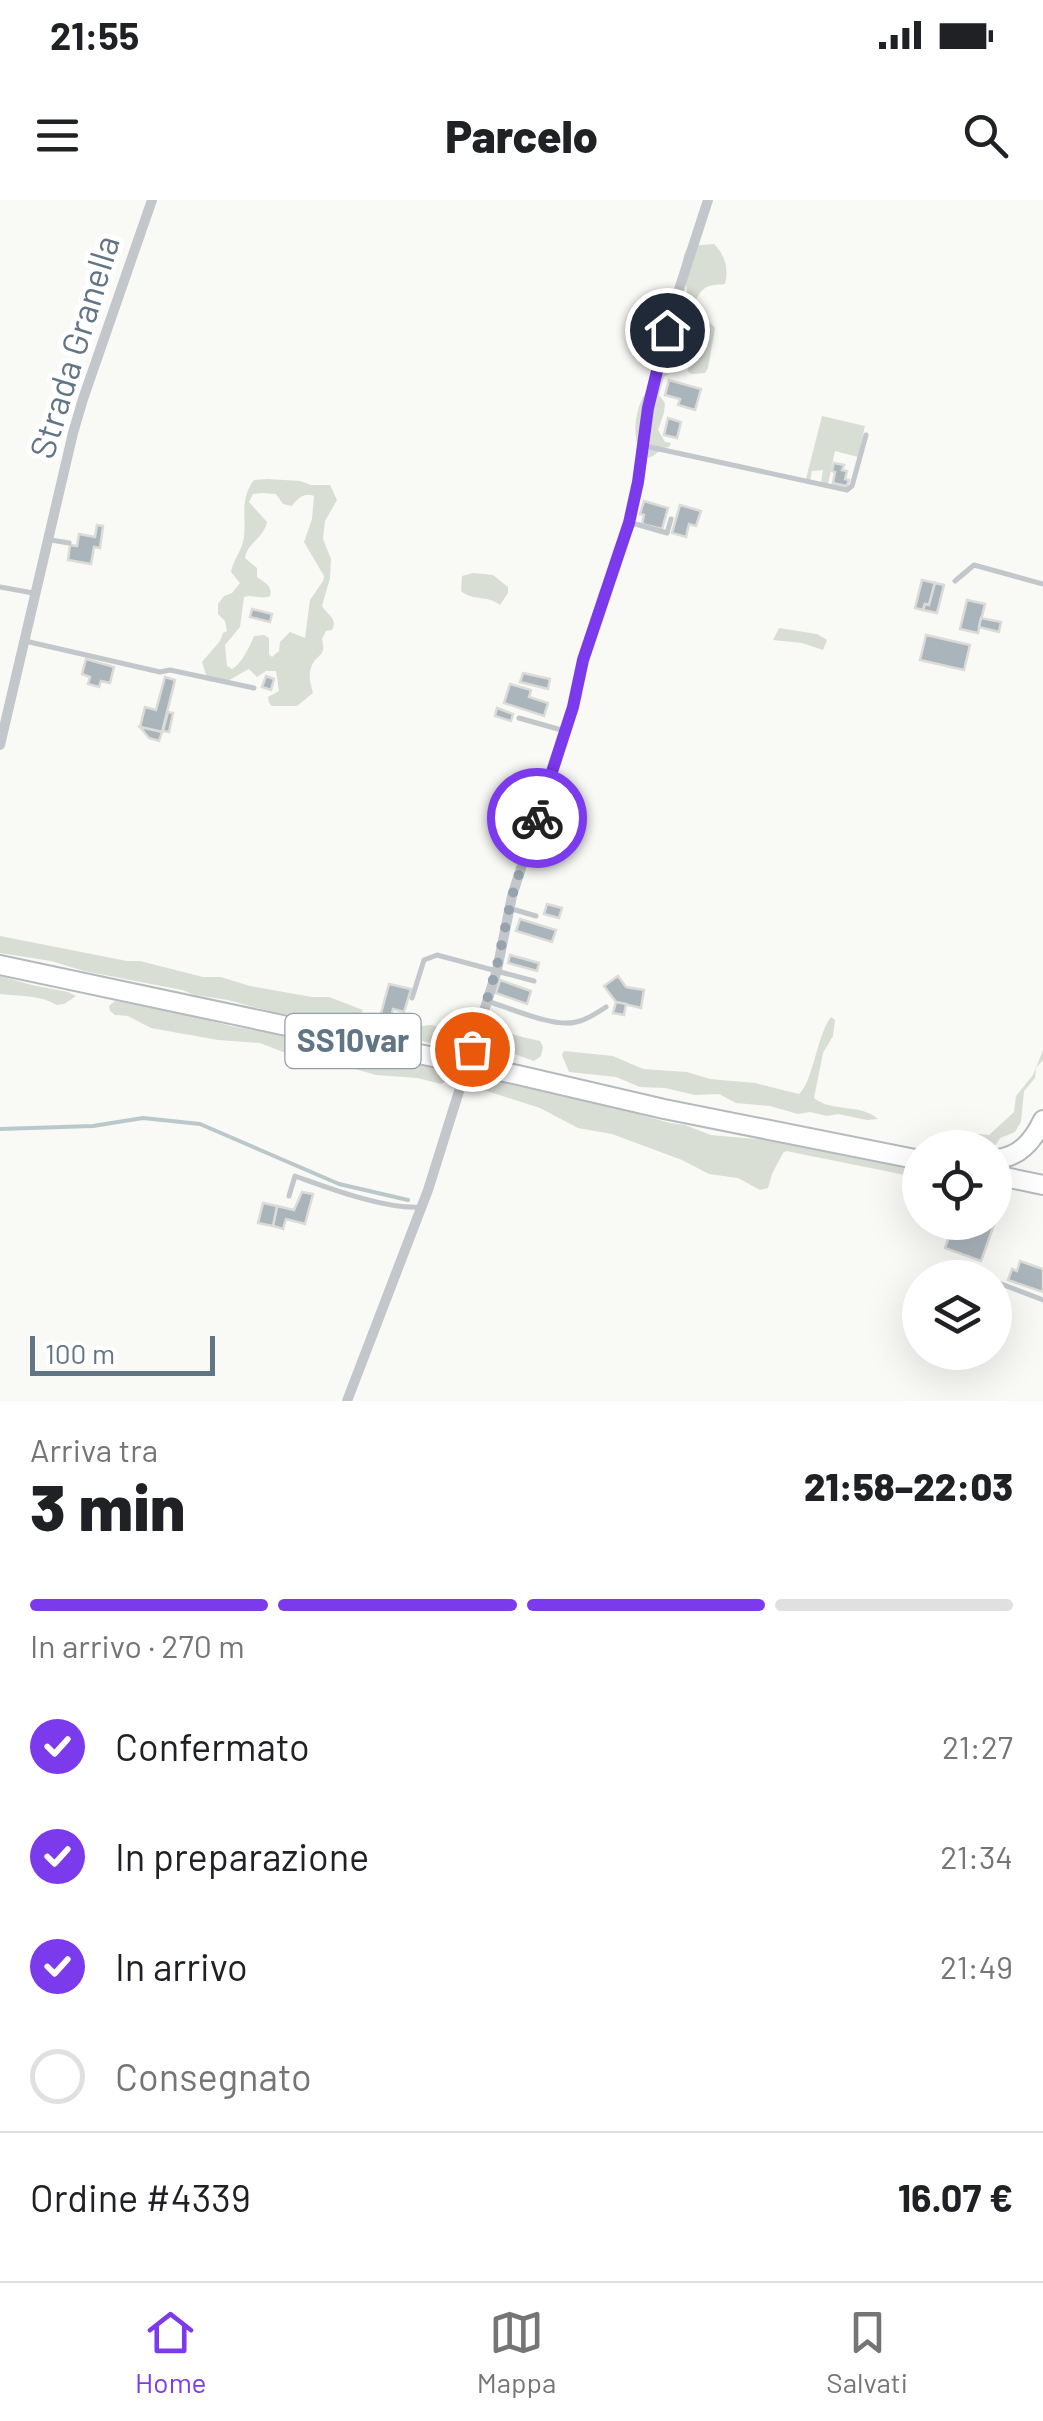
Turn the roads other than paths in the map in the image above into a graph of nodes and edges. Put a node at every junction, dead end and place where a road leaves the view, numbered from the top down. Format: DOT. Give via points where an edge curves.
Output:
graph roads {
  1 [pos="152,200"];
  2 [pos="708,200"];
  3 [pos="866,434"];
  4 [pos="642,445"];
  5 [pos="671,519"];
  6 [pos="629,523"];
  7 [pos="48,540"];
  8 [pos="69,543"];
  9 [pos="956,580"];
  10 [pos="1043,584"];
  11 [pos="0,587"];
  12 [pos="36,594"];
  13 [pos="25,641"];
  14 [pos="254,688"];
  15 [pos="519,718"];
  16 [pos="565,731"];
  17 [pos="0,746"];
  18 [pos="510,908"];
  19 [pos="536,916"];
  20 [pos="0,965"];
  21 [pos="496,970"];
  22 [pos="534,981"];
  23 [pos="412,998"];
  24 [pos="487,1001"];
  25 [pos="606,1008"];
  26 [pos="472,1049"];
  27 [pos="466,1069"];
  28 [pos="1043,1120"];
  29 [pos="902,1156"];
  30 [pos="1012,1156"];
  31 [pos="1012,1179"];
  32 [pos="1043,1185"];
  33 [pos="289,1196"];
  34 [pos="422,1207"];
  35 [pos="1012,1288"];
  36 [pos="1043,1300"];
  37 [pos="347,1401"];
  1 -- 7 [label="street, Strada Granella" via="83,398"];
  2 -- 4 [label="street" via="665,338"];
  3 -- 4 [label="lane" via="847,490"];
  4 -- 6 [label="street"];
  5 -- 6 [label="lane" via="667,533"];
  6 -- 16 [label="street"];
  7 -- 8 [label="lane"];
  7 -- 12 [label="street, Strada Granella"];
  9 -- 10 [label="lane" via="974,565"];
  11 -- 12 [label="lane"];
  12 -- 13 [label="street, Strada Granella"];
  13 -- 14 [label="lane"];
  13 -- 17 [label="street, Strada Granella"];
  15 -- 16 [label="lane"];
  16 -- 18 [label="street"];
  18 -- 19 [label="lane"];
  18 -- 21 [label="street"];
  20 -- 29 [label="highway, SS10var"];
  21 -- 22 [label="lane"];
  21 -- 23 [label="lane" via="437,955 424,960"];
  21 -- 24 [label="street"];
  24 -- 25 [label="lane" via="571,1024"];
  24 -- 26 [label="street"];
  27 -- 34 [label="street"];
  28 -- 30 [label="highway" via="1027,1146"];
  31 -- 32 [label="highway"];
  33 -- 34 [label="lane" via="295,1176"];
  34 -- 37 [label="street"];
  35 -- 36 [label="lane"];
}
